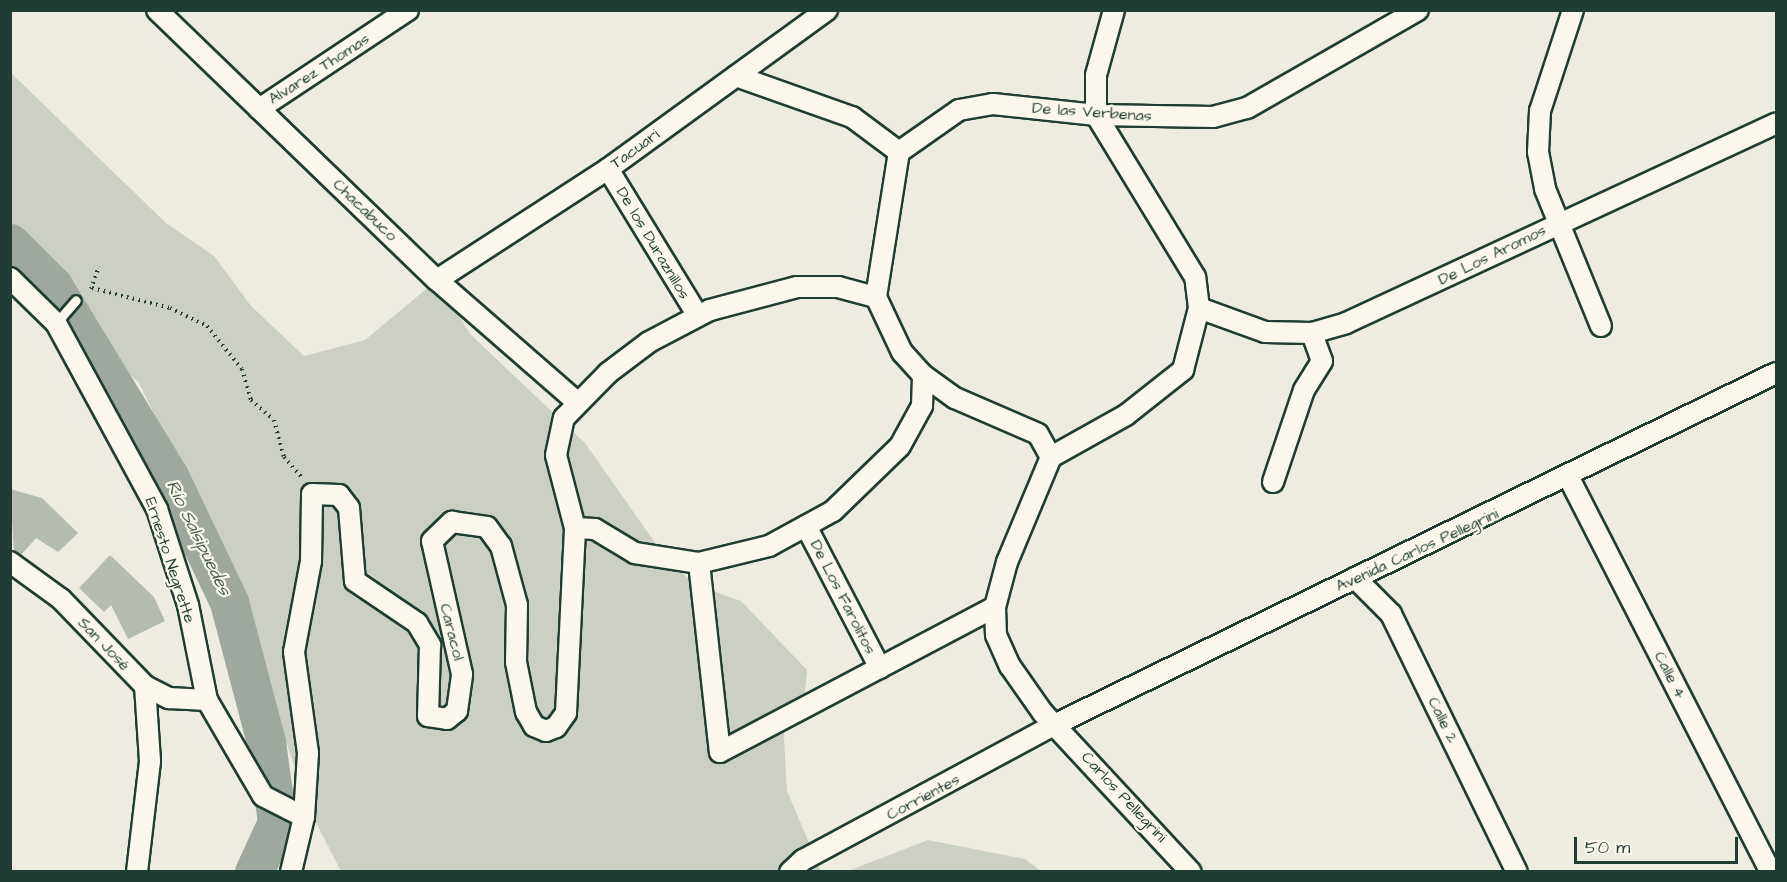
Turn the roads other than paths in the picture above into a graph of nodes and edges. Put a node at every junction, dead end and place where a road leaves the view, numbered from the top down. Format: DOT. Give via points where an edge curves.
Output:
graph roads {
  1 [pos="157,10"];
  2 [pos="408,10"];
  3 [pos="827,10"];
  4 [pos="1114,10"];
  5 [pos="1418,10"];
  6 [pos="1573,10"];
  7 [pos="736,76"];
  8 [pos="259,109"];
  9 [pos="1096,115"];
  10 [pos="1776,123"];
  11 [pos="899,152"];
  12 [pos="608,169"];
  13 [pos="1558,223"];
  14 [pos="10,279"];
  15 [pos="437,280"];
  16 [pos="876,297"];
  17 [pos="76,300"];
  18 [pos="1199,308"];
  19 [pos="698,316"];
  20 [pos="56,323"];
  21 [pos="1601,326"];
  22 [pos="1312,333"];
  23 [pos="1776,373"];
  24 [pos="923,375"];
  25 [pos="578,403"];
  26 [pos="1051,457"];
  27 [pos="1569,478"];
  28 [pos="1273,482"];
  29 [pos="806,526"];
  30 [pos="575,528"];
  31 [pos="10,562"];
  32 [pos="699,563"];
  33 [pos="1356,578"];
  34 [pos="995,607"];
  35 [pos="880,668"];
  36 [pos="145,686"];
  37 [pos="207,700"];
  38 [pos="1056,724"];
  39 [pos="304,817"];
  40 [pos="137,872"];
  41 [pos="291,872"];
  42 [pos="790,872"];
  43 [pos="1191,872"];
  44 [pos="1517,872"];
  45 [pos="1771,872"];
  1 -- 8 [label="street, Chacabuco"];
  2 -- 8 [label="street, Alvarez Thomas"];
  3 -- 7 [label="street, Tacuari"];
  4 -- 9 [label="street" via="1096,75"];
  5 -- 9 [label="street, De las Verbenas" via="1247,108 1213,117"];
  6 -- 13 [label="street" via="1540,111 1538,152"];
  7 -- 11 [label="street" via="852,117"];
  7 -- 12 [label="street, Tacuari"];
  8 -- 15 [label="street, Chacabuco"];
  9 -- 11 [label="street, De las Verbenas" via="993,105 959,110"];
  9 -- 18 [label="street" via="1195,277"];
  10 -- 13 [label="street, De Los Aromos"];
  11 -- 16 [label="street"];
  12 -- 15 [label="street, Tacuari"];
  12 -- 19 [label="street, De los Duraznillos"];
  13 -- 21 [label="street"];
  13 -- 22 [label="street, De Los Aromos" via="1409,296"];
  14 -- 20 [label="street, Ernesto Negrette"];
  15 -- 25 [label="street, Chacabuco"];
  16 -- 19 [label="street, Caracol" via="838,287 797,287"];
  16 -- 24 [label="street" via="902,352"];
  17 -- 20 [label="lane"];
  18 -- 22 [label="street, De Los Aromos" via="1265,332"];
  18 -- 26 [label="street" via="1183,370 1126,415"];
  19 -- 25 [label="street, Caracol" via="649,342"];
  20 -- 37 [label="street, Ernesto Negrette" via="157,509 188,605"];
  22 -- 28 [label="street" via="1322,361 1304,390"];
  23 -- 27 [label="street, Avenida Carlos Pellegrini"];
  24 -- 26 [label="street" via="955,398 1038,435"];
  24 -- 29 [label="street" via="922,406 900,446 832,511"];
  25 -- 30 [label="street, Caracol" via="564,418 556,455"];
  26 -- 34 [label="street, Carlos Pellegrini" via="1007,562"];
  27 -- 33 [label="street, Avenida Carlos Pellegrini"];
  27 -- 45 [label="street, Calle 4"];
  29 -- 32 [label="street" via="770,546"];
  29 -- 35 [label="street, De Los Farolitos"];
  30 -- 32 [label="street" via="595,529 635,553"];
  30 -- 39 [label="street, Caracol" via="566,713 556,727 546,731 534,726 526,712 516,662 517,605 501,546 487,527 471,523 452,522 432,541 462,674 457,711 447,719 438,718 428,716 426,704 430,645 417,623 355,581 349,508 339,495 312,494 311,561 294,652 308,753"];
  31 -- 36 [label="street, San José" via="61,599"];
  32 -- 35 [label="street" via="720,752"];
  33 -- 38 [label="street, Avenida Carlos Pellegrini"];
  33 -- 44 [label="street, Calle 2" via="1391,614"];
  34 -- 35 [label="street"];
  34 -- 38 [label="street, Carlos Pellegrini" via="996,635 1010,666"];
  36 -- 37 [label="street, San José" via="169,698"];
  36 -- 40 [label="street" via="150,761"];
  37 -- 39 [label="street, Ernesto Negrette" via="263,796"];
  38 -- 42 [label="street, Corrientes" via="803,860"];
  38 -- 43 [label="street, Carlos Pellegrini"];
  39 -- 41 [label="street"];
}
